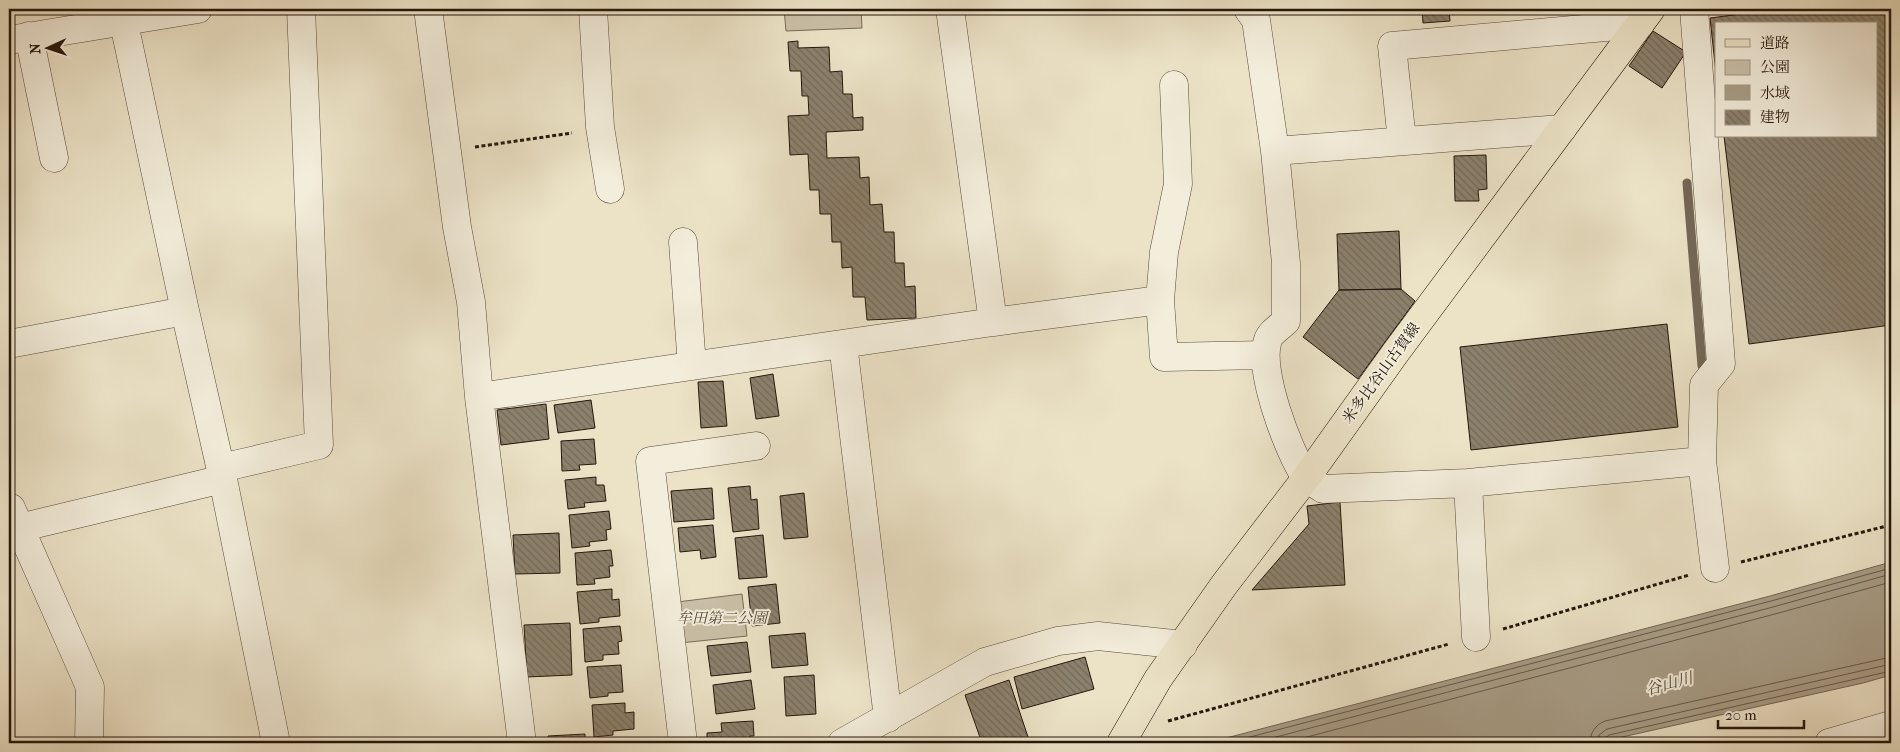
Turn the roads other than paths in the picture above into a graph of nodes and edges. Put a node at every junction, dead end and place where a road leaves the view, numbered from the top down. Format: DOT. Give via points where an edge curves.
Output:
graph roads {
  1 [pos="198,9"];
  2 [pos="301,9"];
  3 [pos="428,9"];
  4 [pos="593,9"];
  5 [pos="950,9"];
  6 [pos="1248,9"];
  7 [pos="1694,9"];
  8 [pos="122,14"];
  9 [pos="1646,16"];
  10 [pos="19,38"];
  11 [pos="1174,86"];
  12 [pos="1562,129"];
  13 [pos="1402,142"];
  14 [pos="1275,151"];
  15 [pos="54,158"];
  16 [pos="610,188"];
  17 [pos="683,242"];
  18 [pos="1160,300"];
  19 [pos="185,311"];
  20 [pos="993,322"];
  21 [pos="9,344"];
  22 [pos="843,344"];
  23 [pos="1266,355"];
  24 [pos="692,366"];
  25 [pos="479,397"];
  26 [pos="756,446"];
  27 [pos="1702,461"];
  28 [pos="222,474"];
  29 [pos="1306,478"];
  30 [pos="1468,483"];
  31 [pos="14,518"];
  32 [pos="1715,568"];
  33 [pos="1476,637"];
  34 [pos="1183,645"];
  35 [pos="888,718"];
  36 [pos="1891,725"];
  37 [pos="1123,739"];
  38 [pos="89,743"];
  39 [pos="276,743"];
  40 [pos="522,743"];
  41 [pos="683,743"];
  42 [pos="842,743"];
  43 [pos="1829,743"];
  1 -- 8 [label="street"];
  2 -- 28 [label="street" via="318,445"];
  3 -- 25 [label="street" via="457,227 471,302"];
  4 -- 16 [label="street" via="600,127"];
  5 -- 20 [label="street"];
  6 -- 14 [label="street" via="1256,20"];
  7 -- 27 [label="street" via="1721,364 1704,385"];
  8 -- 10 [label="street"];
  8 -- 19 [label="street"];
  9 -- 12 [label="main road, 米多比谷山古賀線"];
  9 -- 13 [label="street" via="1392,46"];
  10 -- 15 [label="street"];
  11 -- 18 [label="street" via="1178,184 1164,252"];
  12 -- 13 [label="street"];
  12 -- 29 [label="main road, 米多比谷山古賀線"];
  13 -- 14 [label="street"];
  14 -- 23 [label="street" via="1286,263 1286,321 1268,339"];
  17 -- 24 [label="street"];
  18 -- 20 [label="street"];
  18 -- 23 [label="street" via="1164,357"];
  19 -- 21 [label="street"];
  19 -- 28 [label="street"];
  20 -- 22 [label="street"];
  22 -- 24 [label="street"];
  22 -- 35 [label="street"];
  23 -- 29 [label="street" via="1270,389 1283,434"];
  24 -- 25 [label="street"];
  25 -- 40 [label="street"];
  26 -- 41 [label="street" via="650,462"];
  27 -- 30 [label="street"];
  27 -- 32 [label="street"];
  28 -- 31 [label="street"];
  28 -- 39 [label="street"];
  29 -- 30 [label="street" via="1323,489"];
  29 -- 34 [label="main road, 米多比谷山古賀線" via="1224,585"];
  30 -- 33 [label="street"];
  31 -- 38 [label="street" via="90,687"];
  34 -- 35 [label="street" via="1098,636 1058,641 985,662"];
  34 -- 37 [label="main road, 米多比谷山古賀線" via="1158,679"];
  35 -- 42 [label="street"];
  36 -- 43 [label="street"];
}
